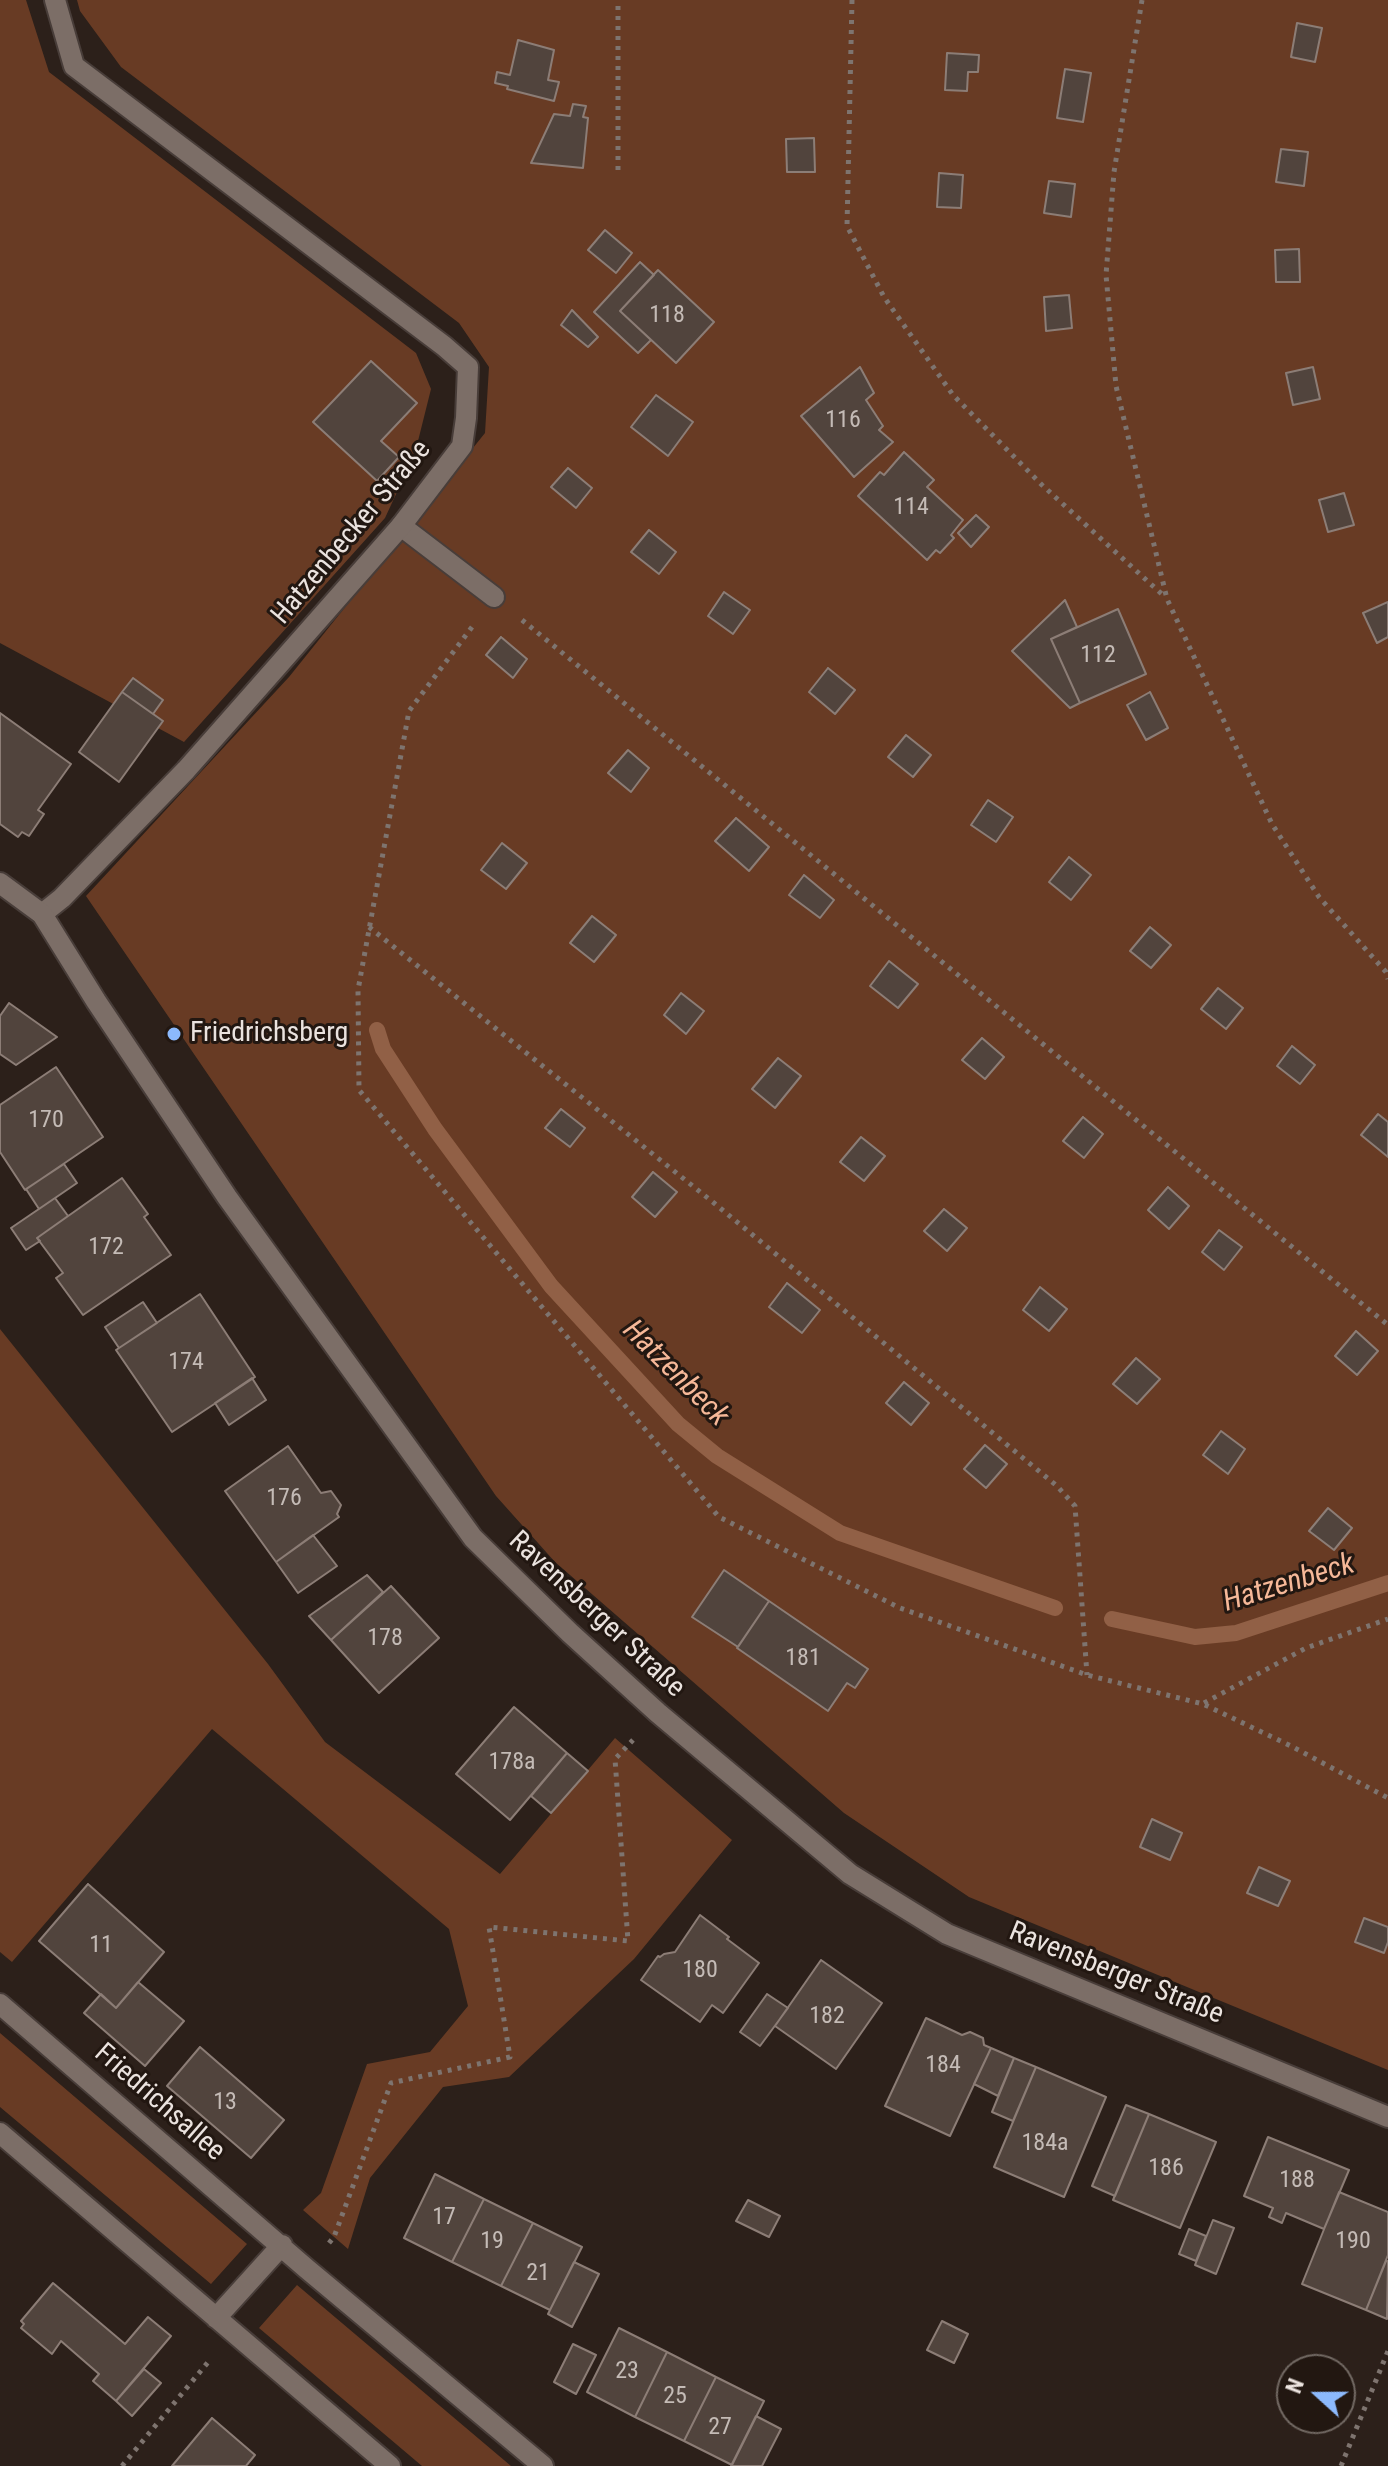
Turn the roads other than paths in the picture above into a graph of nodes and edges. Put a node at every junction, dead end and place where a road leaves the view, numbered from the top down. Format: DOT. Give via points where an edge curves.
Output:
graph roads {
  1 [pos="55,0"];
  2 [pos="401,526"];
  3 [pos="494,597"];
  4 [pos="0,883"];
  5 [pos="42,914"];
  6 [pos="0,2004"];
  7 [pos="1388,2117"];
  8 [pos="0,2133"];
  9 [pos="282,2245"];
  10 [pos="216,2318"];
  11 [pos="390,2466"];
  12 [pos="543,2466"];
  1 -- 2 [label="street, Hatzenbecker Straße" via="74,66 468,367 462,446"];
  2 -- 3 [label="street"];
  2 -- 5 [label="street, Hatzenbecker Straße" via="186,770"];
  4 -- 5 [label="street, Ravensberger Straße"];
  5 -- 7 [label="street, Ravensberger Straße" via="227,1197 473,1538 658,1713 850,1874 947,1934"];
  6 -- 9 [label="street, Friedrichsallee"];
  8 -- 10 [label="street"];
  9 -- 10 [label="street"];
  9 -- 12 [label="street, Friedrichsallee"];
  10 -- 11 [label="street"];
}
